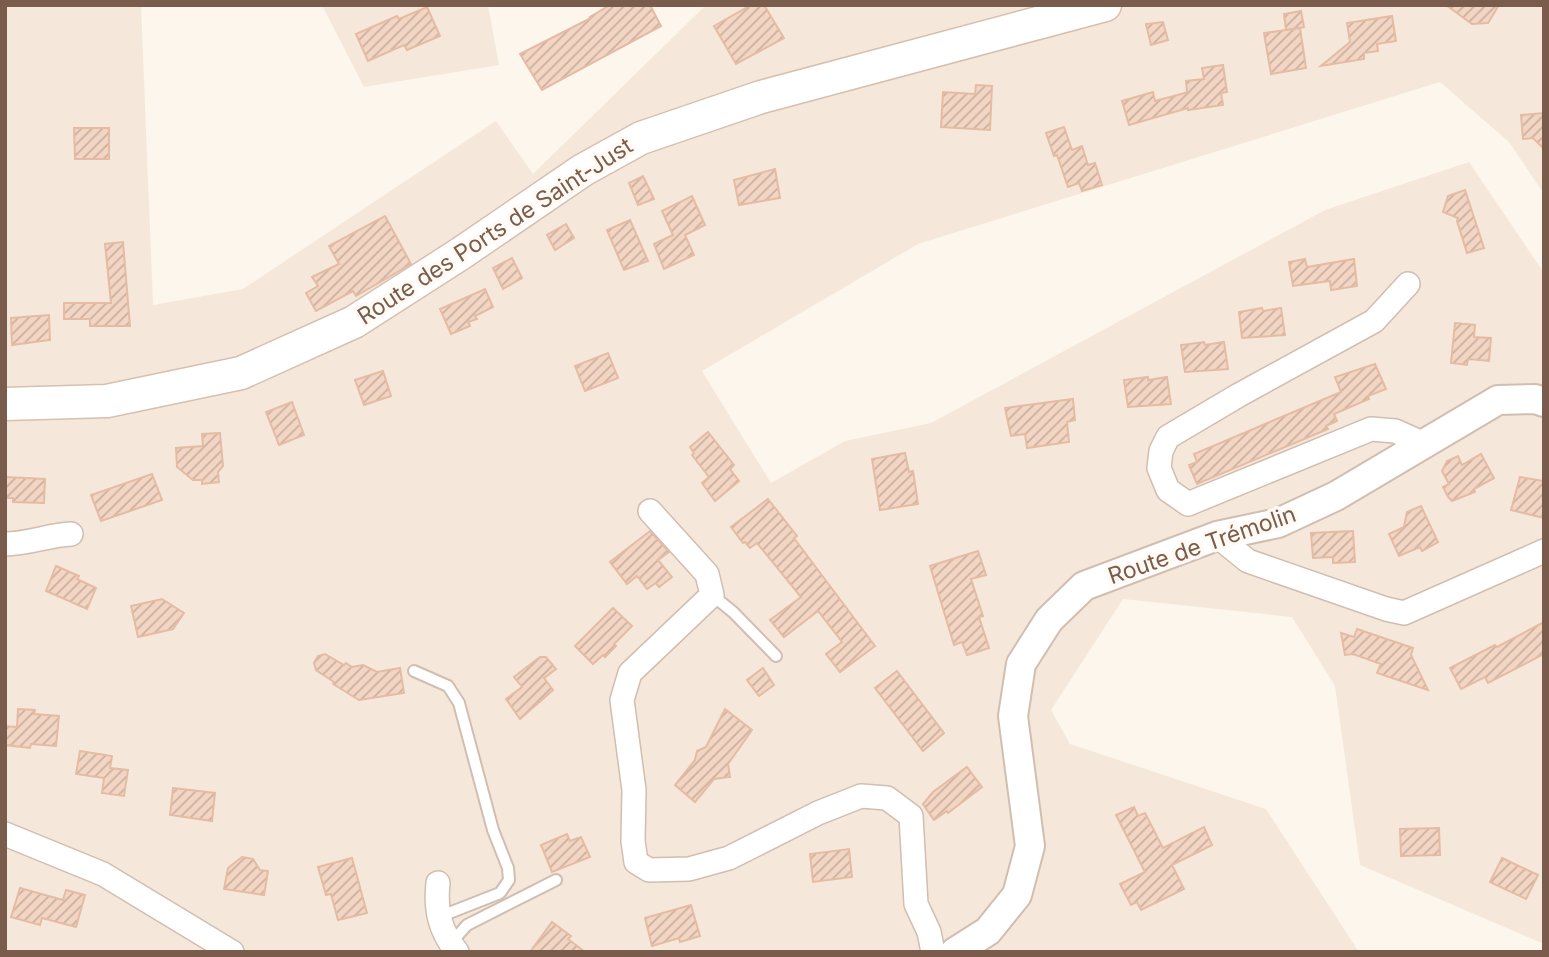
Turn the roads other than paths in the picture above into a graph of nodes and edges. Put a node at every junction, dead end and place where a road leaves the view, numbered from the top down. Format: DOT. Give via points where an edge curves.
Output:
graph roads {
  1 [pos="1105,5"];
  2 [pos="1408,284"];
  3 [pos="1544,402"];
  4 [pos="5,404"];
  5 [pos="1422,443"];
  6 [pos="650,510"];
  7 [pos="71,534"];
  8 [pos="1217,536"];
  9 [pos="5,544"];
  10 [pos="1544,551"];
  11 [pos="712,595"];
  12 [pos="776,656"];
  13 [pos="414,671"];
  14 [pos="5,834"];
  15 [pos="556,880"];
  16 [pos="438,883"];
  17 [pos="439,917"];
  18 [pos="453,948"];
  19 [pos="232,952"];
  20 [pos="933,952"];
  21 [pos="954,952"];
  1 -- 4 [label="main road, Route des Ports de Saint-Just" via="761,97 641,138 583,170 354,322 241,373 107,401"];
  2 -- 5 [label="street" via="1374,321 1168,437 1159,468 1168,490 1188,504 1371,429"];
  3 -- 5 [label="street, Route de Trémolin" via="1498,400"];
  5 -- 8 [label="street, Route de Trémolin" via="1336,496 1278,523"];
  6 -- 11 [label="street" via="707,573"];
  7 -- 9 [label="street"];
  8 -- 10 [label="street" via="1248,561 1404,613"];
  8 -- 21 [label="street, Route de Trémolin" via="1084,586 1049,620 1021,664 1013,716 1030,846 1017,895 988,931"];
  11 -- 12 [label="lane"];
  11 -- 20 [label="street" via="630,673 622,700 634,790 636,862 649,870 689,869 729,858 861,796 887,798 911,816 916,904"];
  13 -- 17 [label="lane" via="447,687 459,704 508,868 509,880 500,893"];
  14 -- 19 [label="street" via="103,874"];
  15 -- 18 [label="lane" via="467,925"];
  16 -- 17 [label="street"];
  17 -- 18 [label="street"];
}
